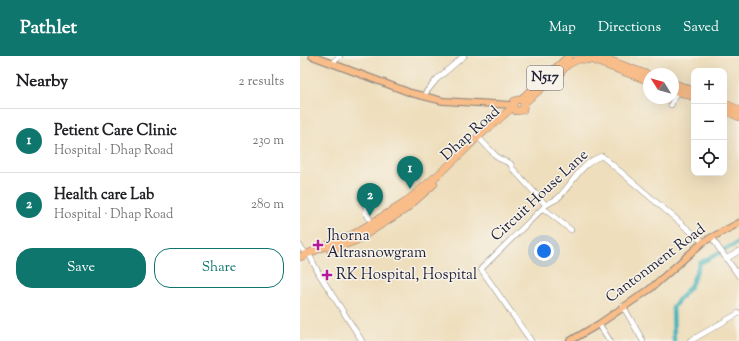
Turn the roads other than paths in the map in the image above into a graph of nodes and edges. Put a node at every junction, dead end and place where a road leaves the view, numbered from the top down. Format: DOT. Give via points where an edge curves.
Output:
graph roads {
  1 [pos="312,56"];
  2 [pos="340,56"];
  3 [pos="464,56"];
  4 [pos="569,56"];
  5 [pos="598,56"];
  6 [pos="332,63"];
  7 [pos="643,73"];
  8 [pos="643,79"];
  9 [pos="679,88"];
  10 [pos="679,89"];
  11 [pos="691,90"];
  12 [pos="691,95"];
  13 [pos="423,96"];
  14 [pos="517,104"];
  15 [pos="726,104"];
  16 [pos="739,110"];
  17 [pos="727,111"];
  18 [pos="739,117"];
  19 [pos="479,138"];
  20 [pos="360,198"];
  21 [pos="544,207"];
  22 [pos="739,222"];
  23 [pos="372,223"];
  24 [pos="571,230"];
  25 [pos="712,237"];
  26 [pos="702,242"];
  27 [pos="300,246"];
  28 [pos="739,251"];
  29 [pos="307,256"];
  30 [pos="726,258"];
  31 [pos="300,261"];
  32 [pos="739,276"];
  33 [pos="623,306"];
  34 [pos="739,313"];
  35 [pos="599,324"];
  36 [pos="362,341"];
  37 [pos="531,341"];
  38 [pos="570,341"];
  39 [pos="610,341"];
  40 [pos="643,341"];
  41 [pos="690,341"];
  1 -- 6 [label="main road"];
  2 -- 6 [label="street"];
  3 -- 13 [label="street" via="437,79"];
  4 -- 14 [label="highway, Dhap Road / N517"];
  5 -- 7 [label="highway"];
  6 -- 13 [label="main road" via="411,94"];
  8 -- 14 [label="highway, Dhap Road / N517" via="592,60 579,59"];
  9 -- 11 [label="highway"];
  10 -- 12 [label="highway"];
  13 -- 14 [label="main road" via="443,101"];
  14 -- 19 [label="highway, Dhap Road / N517"];
  15 -- 16 [label="highway"];
  17 -- 18 [label="highway"];
  19 -- 21 [label="street" via="498,158 511,164"];
  19 -- 23 [label="highway, Dhap Road / N517" via="403,204"];
  19 -- 29 [label="highway, Dhap Road / N517" via="448,172 406,209 355,241"];
  20 -- 23 [label="street"];
  21 -- 24 [label="street"];
  21 -- 26 [label="street, Circuit House Lane" via="556,199 588,163 602,156"];
  21 -- 37 [label="street, Circuit House Lane" via="481,268"];
  22 -- 25 [label="main road, Cantonment Road"];
  23 -- 29 [label="highway, Dhap Road / N517"];
  25 -- 26 [label="main road, Cantonment Road"];
  25 -- 30 [label="street"];
  26 -- 33 [label="main road, Cantonment Road" via="650,289"];
  27 -- 29 [label="street"];
  28 -- 30 [label="street"];
  29 -- 31 [label="highway, Dhap Road / N517"];
  29 -- 36 [label="street"];
  30 -- 32 [label="street"];
  33 -- 35 [label="main road, Cantonment Road"];
  33 -- 40 [label="street"];
  34 -- 41 [label="street"];
  35 -- 38 [label="main road, Cantonment Road"];
  35 -- 39 [label="street"];
}
